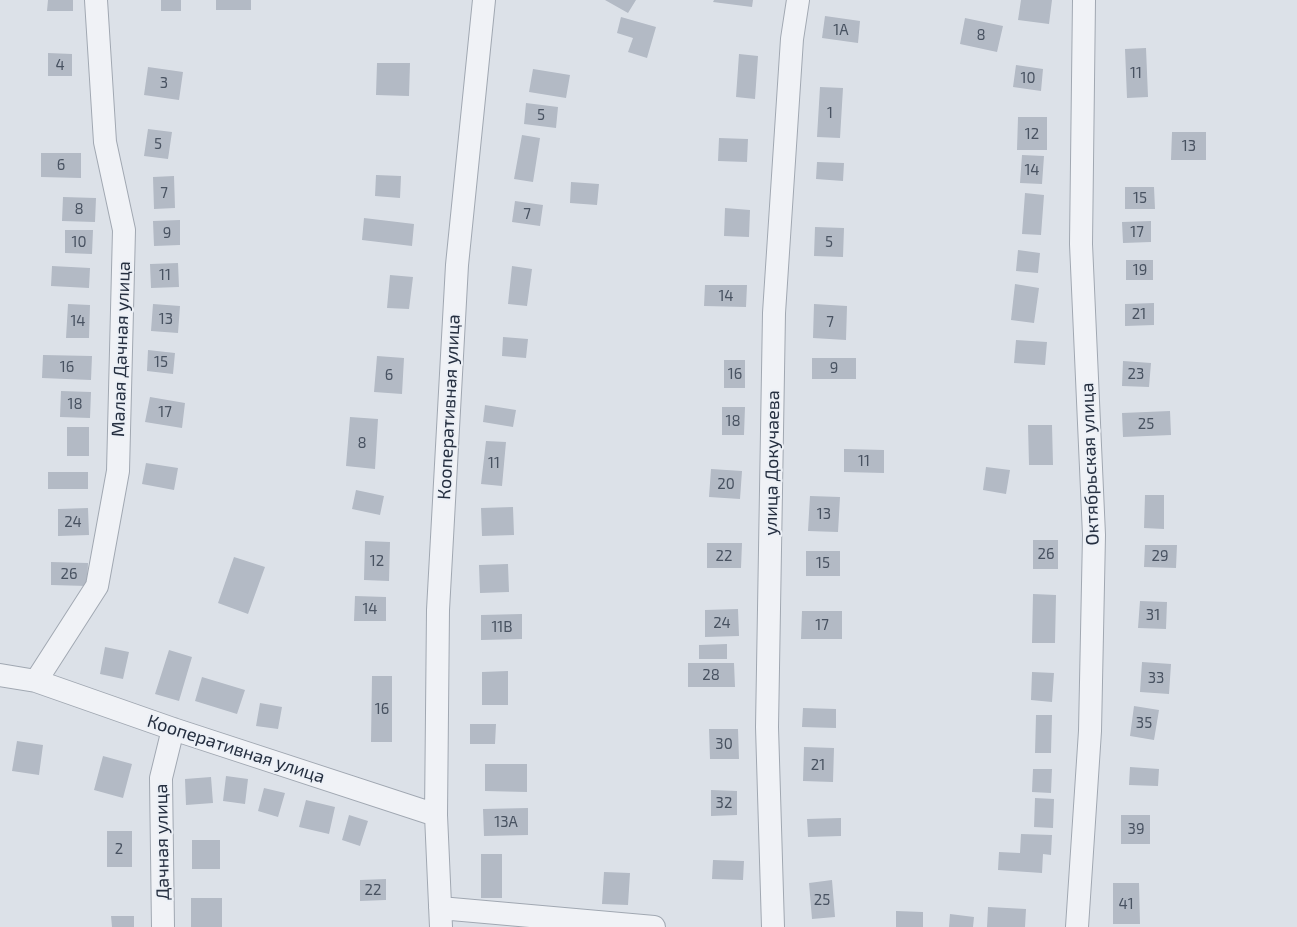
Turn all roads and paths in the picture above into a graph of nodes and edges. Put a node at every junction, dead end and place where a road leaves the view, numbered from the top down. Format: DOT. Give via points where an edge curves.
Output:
graph roads {
  1 [pos="96,0"];
  2 [pos="484,0"];
  3 [pos="798,0"];
  4 [pos="1084,0"];
  5 [pos="0,675"];
  6 [pos="36,681"];
  7 [pos="173,729"];
  8 [pos="436,815"];
  9 [pos="440,917"];
  10 [pos="163,927"];
  11 [pos="654,927"];
  12 [pos="773,927"];
  13 [pos="1077,927"];
  1 -- 6 [label="street, Малая Дачная улица" via="105,142 124,230 118,471 97,586"];
  2 -- 8 [label="street, Кооперативная улица" via="457,265 438,610"];
  3 -- 12 [label="street, улица Докучаева" via="792,39 774,313 767,727"];
  4 -- 13 [label="street, Октябрьская улица" via="1081,244 1094,535 1090,731"];
  5 -- 6 [label="street, Кооперативная улица"];
  6 -- 7 [label="street, Кооперативная улица"];
  7 -- 8 [label="street, Кооперативная улица"];
  7 -- 10 [label="street, Дачная улица" via="160,778"];
  8 -- 9 [label="street, Кооперативная улица"];
  9 -- 11 [label="street"];
}
